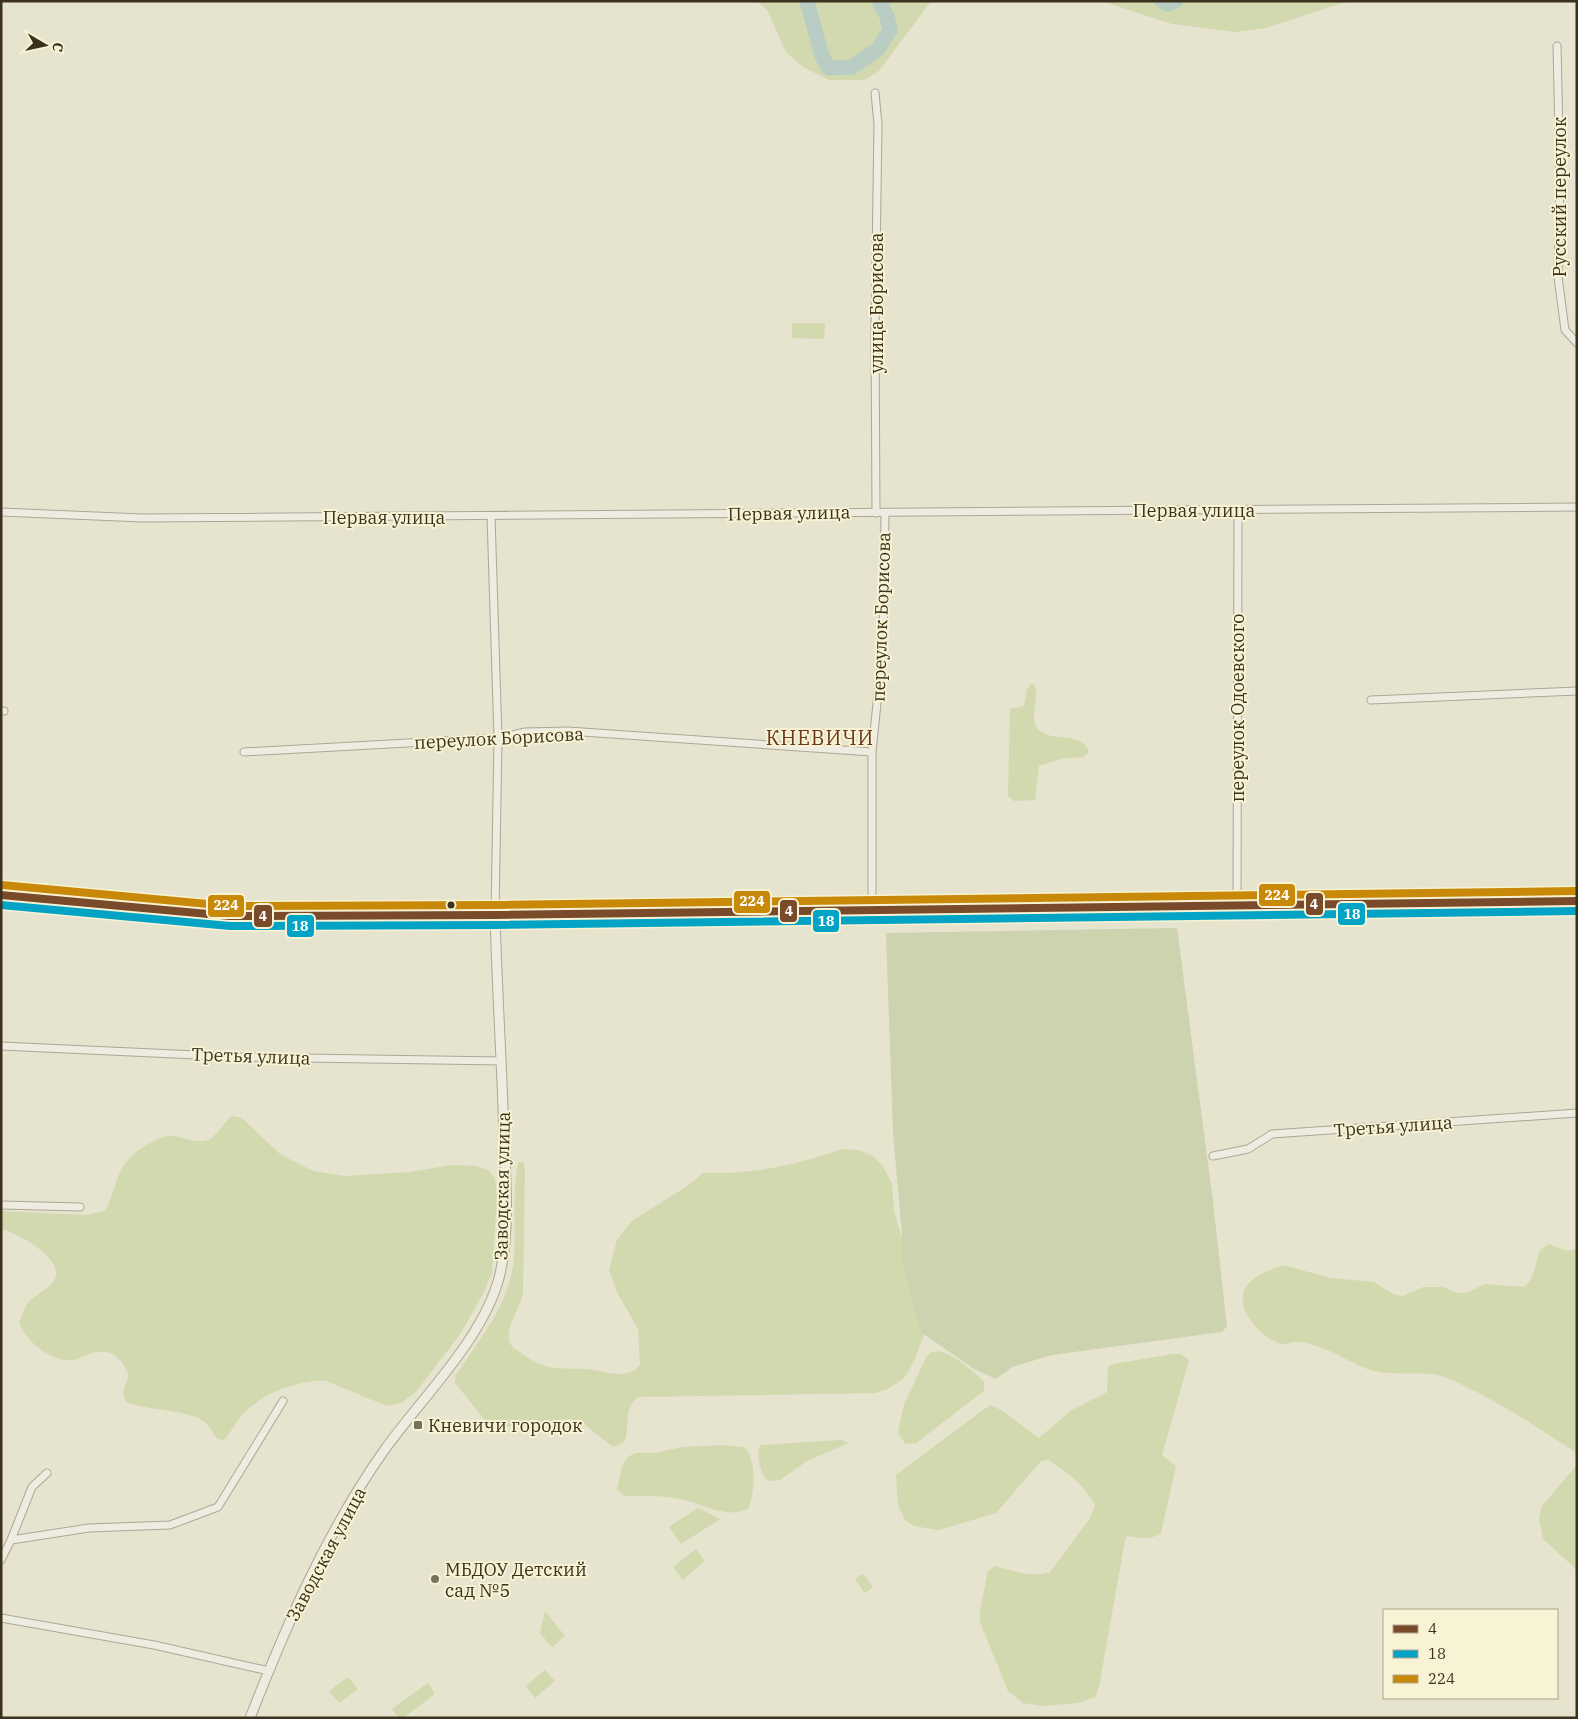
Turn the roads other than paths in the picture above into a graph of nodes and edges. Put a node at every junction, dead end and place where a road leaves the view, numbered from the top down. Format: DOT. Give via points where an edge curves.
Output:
graph roads {
  1 [pos="1557,46"];
  2 [pos="875,94"];
  3 [pos="1577,343"];
  4 [pos="1577,507"];
  5 [pos="1238,510"];
  6 [pos="1,512"];
  7 [pos="876,513"];
  8 [pos="885,513"];
  9 [pos="490,516"];
  10 [pos="1577,691"];
  11 [pos="1371,700"];
  12 [pos="498,738"];
  13 [pos="244,752"];
  14 [pos="872,752"];
  15 [pos="1,895"];
  16 [pos="1577,901"];
  17 [pos="1237,906"];
  18 [pos="872,909"];
  19 [pos="495,915"];
  20 [pos="1,1046"];
  21 [pos="502,1061"];
  22 [pos="1577,1113"];
  23 [pos="1213,1156"];
  24 [pos="1,1205"];
  25 [pos="80,1207"];
  26 [pos="283,1401"];
  27 [pos="47,1473"];
  28 [pos="11,1540"];
  29 [pos="1,1560"];
  30 [pos="1,1618"];
  31 [pos="269,1671"];
  32 [pos="250,1718"];
  1 -- 3 [label="street, Русский переулок" via="1558,277 1565,330"];
  2 -- 7 [label="street, улица Борисова" via="878,124"];
  4 -- 5 [label="street, Первая улица"];
  5 -- 8 [label="street, Первая улица"];
  5 -- 17 [label="street, переулок Одоевского"];
  6 -- 9 [label="street, Первая улица" via="142,518"];
  7 -- 8 [label="street, Первая улица"];
  7 -- 9 [label="street, Первая улица"];
  8 -- 14 [label="street, переулок Борисова" via="883,645"];
  9 -- 12 [label="street"];
  10 -- 11 [label="street"];
  12 -- 13 [label="street, переулок Борисова"];
  12 -- 14 [label="street, переулок Борисова" via="525,732 568,731"];
  12 -- 19 [label="street"];
  14 -- 18 [label="street, переулок Борисова"];
  15 -- 19 [label="main road" via="230,916"];
  16 -- 17 [label="main road"];
  17 -- 18 [label="main road"];
  18 -- 19 [label="main road"];
  19 -- 21 [label="street, Заводская улица"];
  20 -- 21 [label="street, Третья улица" via="240,1057"];
  21 -- 31 [label="street, Заводская улица" via="506,1174 504,1235 500,1274 493,1293 472,1333 366,1478 314,1569"];
  22 -- 23 [label="street, Третья улица" via="1272,1134 1248,1149"];
  24 -- 25 [label="street"];
  26 -- 28 [label="street" via="218,1507 170,1525 89,1528"];
  27 -- 28 [label="street" via="32,1487"];
  28 -- 29 [label="street"];
  30 -- 31 [label="street" via="154,1645"];
  31 -- 32 [label="street, Заводская улица"];
}
